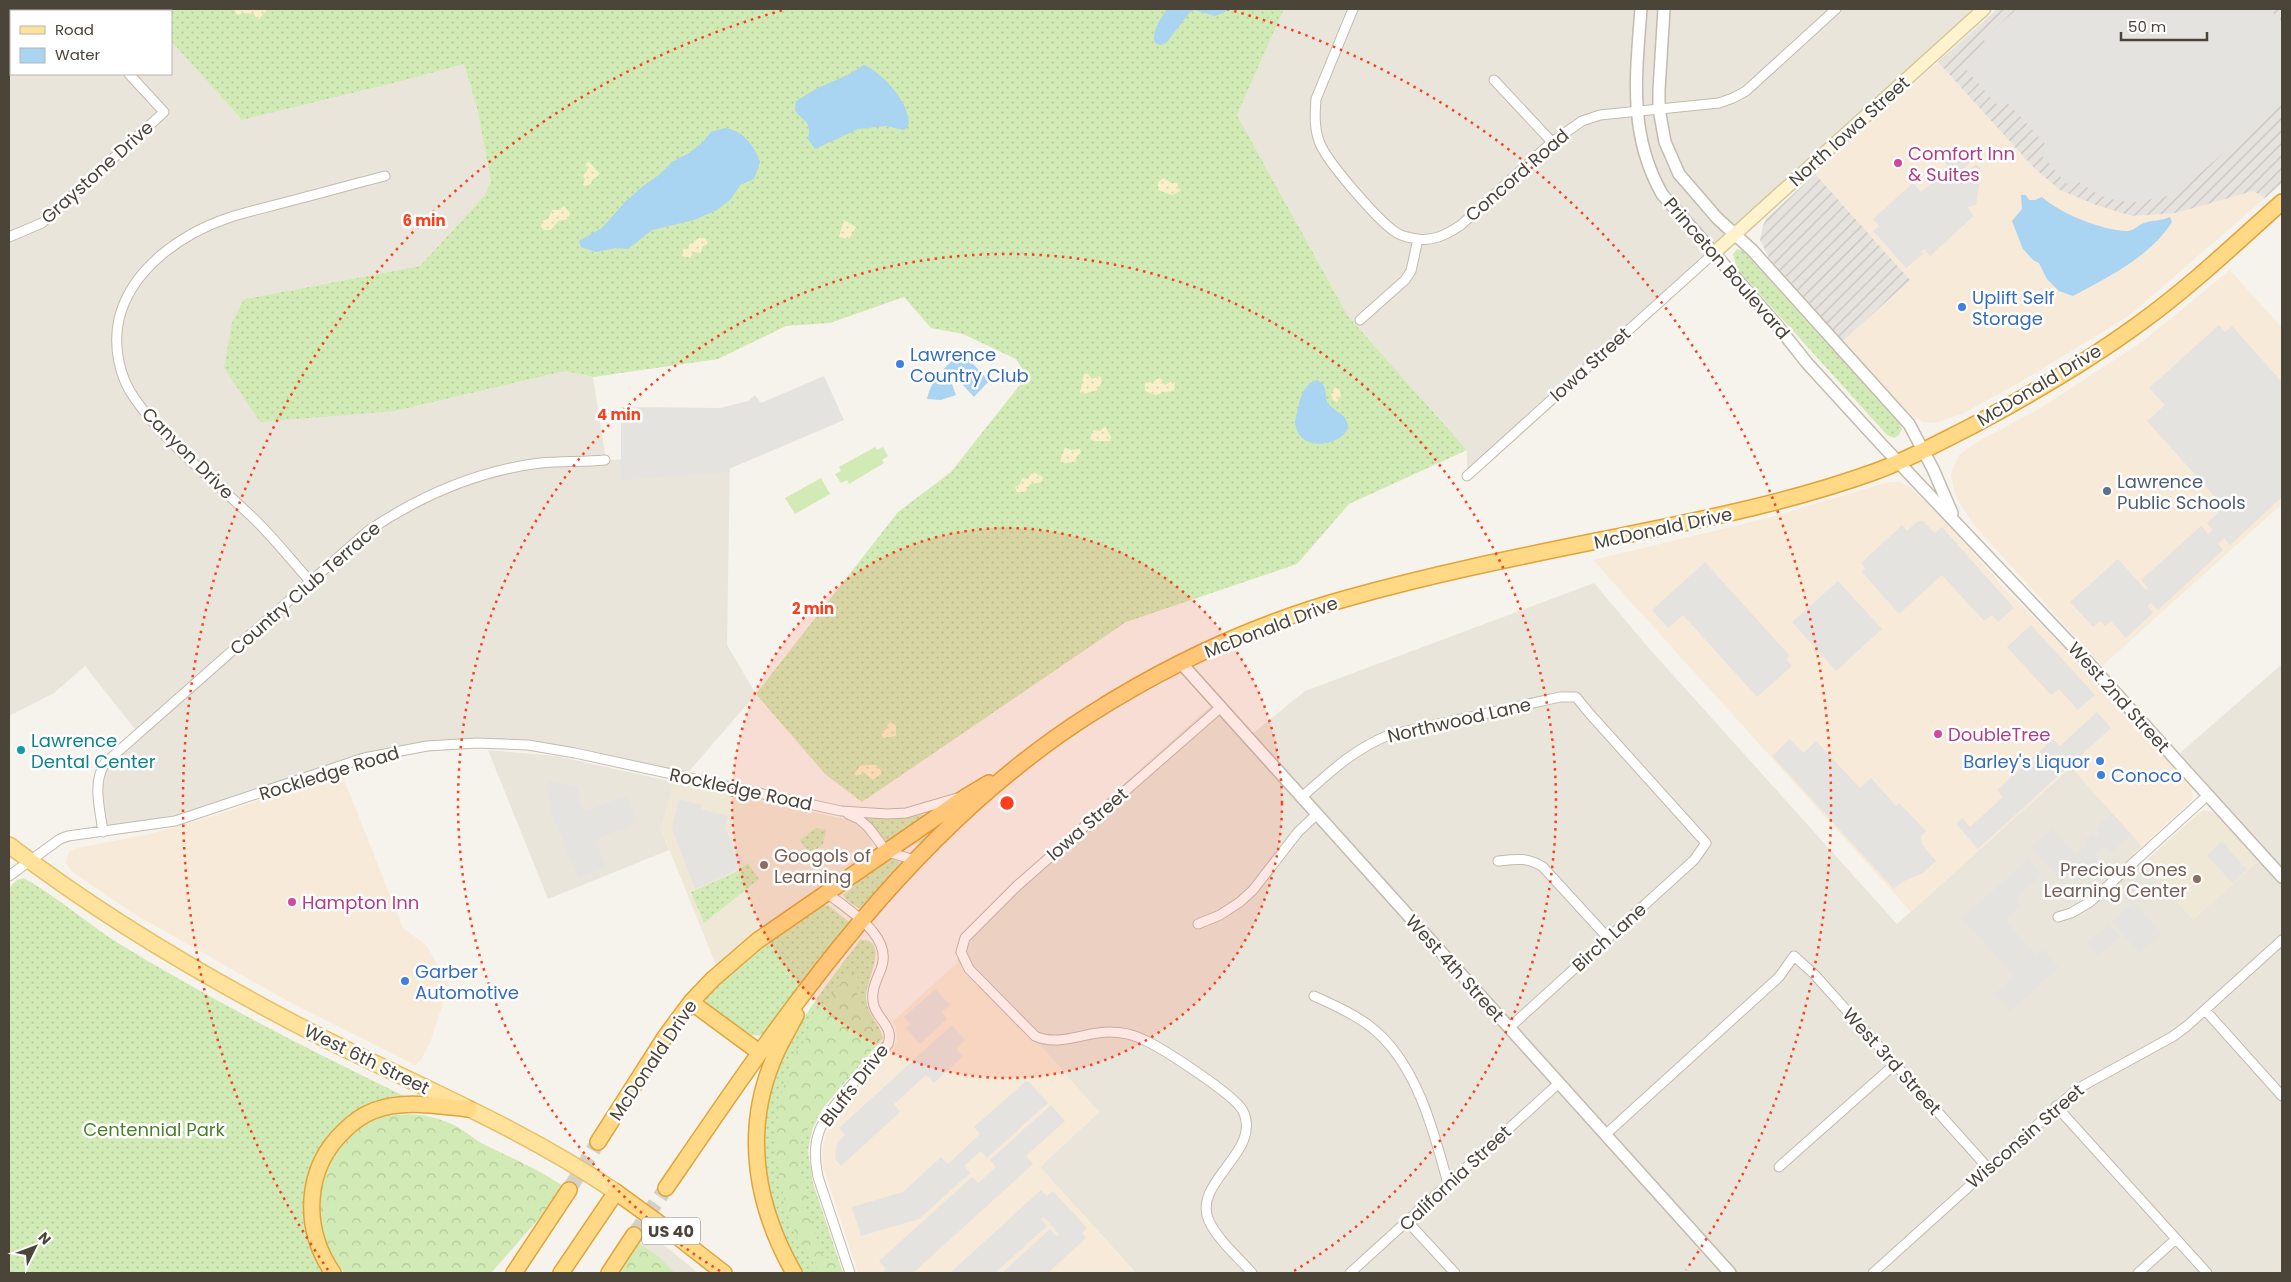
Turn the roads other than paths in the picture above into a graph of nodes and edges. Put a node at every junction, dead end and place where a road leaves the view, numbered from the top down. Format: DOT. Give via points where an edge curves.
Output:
graph roads {
  1 [pos="1353,9"];
  2 [pos="1641,9"];
  3 [pos="1664,9"];
  4 [pos="1836,9"];
  5 [pos="1984,9"];
  6 [pos="130,75"];
  7 [pos="1494,80"];
  8 [pos="1659,109"];
  9 [pos="1637,112"];
  10 [pos="1552,142"];
  11 [pos="385,176"];
  12 [pos="2282,202"];
  13 [pos="1735,234"];
  14 [pos="9,237"];
  15 [pos="1418,239"];
  16 [pos="1713,254"];
  17 [pos="1360,320"];
  18 [pos="1924,450"];
  19 [pos="605,460"];
  20 [pos="1898,462"];
  21 [pos="1467,476"];
  22 [pos="1955,520"];
  23 [pos="310,581"];
  24 [pos="1181,663"];
  25 [pos="1221,707"];
  26 [pos="1006,774"];
  27 [pos="2208,795"];
  28 [pos="967,796"];
  29 [pos="1302,797"];
  30 [pos="841,811"];
  31 [pos="1317,814"];
  32 [pos="103,832"];
  33 [pos="1706,844"];
  34 [pos="9,845"];
  35 [pos="887,852"];
  36 [pos="915,860"];
  37 [pos="29,861"];
  38 [pos="1498,861"];
  39 [pos="9,876"];
  40 [pos="2282,876"];
  41 [pos="827,893"];
  42 [pos="2058,917"];
  43 [pos="861,921"];
  44 [pos="1198,924"];
  45 [pos="1608,938"];
  46 [pos="2282,940"];
  47 [pos="813,983"];
  48 [pos="1314,996"];
  49 [pos="690,1002"];
  50 [pos="2205,1010"];
  51 [pos="1509,1028"];
  52 [pos="759,1052"];
  53 [pos="1895,1064"];
  54 [pos="1559,1083"];
  55 [pos="2282,1096"];
  56 [pos="2056,1106"];
  57 [pos="469,1109"];
  58 [pos="1606,1135"];
  59 [pos="598,1142"];
  60 [pos="1779,1167"];
  61 [pos="1988,1168"];
  62 [pos="1448,1184"];
  63 [pos="666,1188"];
  64 [pos="569,1190"];
  65 [pos="616,1192"];
  66 [pos="1408,1221"];
  67 [pos="634,1235"];
  68 [pos="2176,1239"];
  69 [pos="534,1243"];
  70 [pos="333,1273"];
  71 [pos="504,1273"];
  72 [pos="514,1273"];
  73 [pos="562,1273"];
  74 [pos="609,1273"];
  75 [pos="724,1273"];
  76 [pos="794,1273"];
  77 [pos="850,1273"];
  78 [pos="1252,1273"];
  79 [pos="1350,1273"];
  80 [pos="1455,1273"];
  81 [pos="1730,1273"];
  82 [pos="1872,1273"];
  83 [pos="2138,1273"];
  84 [pos="2207,1273"];
  1 -- 15 [label="street" via="1316,99 1319,141 1332,164 1386,224 1395,232"];
  2 -- 9 [label="street, Princeton Boulevard"];
  3 -- 8 [label="street, Princeton Boulevard"];
  4 -- 8 [label="street, Concord Road" via="1746,91 1702,106"];
  5 -- 13 [label="main road, North Iowa Street"];
  6 -- 14 [label="street, Graystone Drive" via="164,112 42,223"];
  7 -- 10 [label="street"];
  8 -- 9 [label="street, Concord Road"];
  8 -- 13 [label="street, Princeton Boulevard" via="1665,142 1679,174"];
  9 -- 10 [label="street, Concord Road" via="1600,115 1582,121"];
  9 -- 16 [label="street, Princeton Boulevard" via="1642,146 1655,182 1672,208"];
  10 -- 15 [label="street, Concord Road" via="1461,225 1438,238"];
  11 -- 23 [label="street, Canyon Drive" via="228,218 190,235 146,268 122,310 118,327 119,361 135,399 188,458 251,516"];
  12 -- 18 [label="highway, McDonald Drive" via="2140,323 2051,382"];
  13 -- 16 [label="main road, North Iowa Street"];
  13 -- 18 [label="street, Princeton Boulevard" via="1899,413"];
  15 -- 17 [label="street" via="1405,280"];
  16 -- 20 [label="street, Princeton Boulevard"];
  16 -- 21 [label="street, Iowa Street"];
  18 -- 20 [label="highway, McDonald Drive"];
  18 -- 22 [label="street, West 2nd Street"];
  19 -- 23 [label="street, Country Club Terrace" via="515,467 455,483 393,514 358,539"];
  20 -- 22 [label="street, West 2nd Street"];
  20 -- 24 [label="highway, McDonald Drive" via="1822,489 1739,512 1519,557 1348,598 1247,633"];
  22 -- 27 [label="street, West 2nd Street"];
  23 -- 32 [label="street, Country Club Terrace" via="105,763 97,785"];
  24 -- 25 [label="street, West 4th Street"];
  24 -- 26 [label="highway, McDonald Drive" via="1090,714"];
  25 -- 29 [label="street, West 4th Street"];
  25 -- 78 [label="street, Iowa Street" via="1018,885 968,933 961,948 968,969 1035,1036 1057,1040 1095,1033 1130,1034 1153,1045 1234,1099 1246,1118 1245,1136 1210,1192 1206,1206 1215,1231"];
  26 -- 28 [label="highway, McDonald Drive"];
  26 -- 36 [label="highway, McDonald Drive"];
  27 -- 40 [label="street, West 2nd Street"];
  27 -- 42 [label="street" via="2090,902"];
  28 -- 30 [label="street" via="906,813"];
  28 -- 35 [label="highway, McDonald Drive"];
  29 -- 31 [label="street, West 4th Street"];
  29 -- 33 [label="street, Northwood Lane" via="1346,757 1389,735 1560,697 1576,697"];
  30 -- 32 [label="street, Rockledge Road" via="575,753 490,742 427,746 364,758 175,821"];
  30 -- 35 [label="street" via="859,819"];
  31 -- 44 [label="street" via="1298,832 1253,890 1226,912"];
  31 -- 51 [label="street, West 4th Street"];
  32 -- 37 [label="street, Rockledge Road" via="68,836"];
  33 -- 45 [label="street, Birch Lane" via="1694,860"];
  34 -- 37 [label="main road, West 6th Street"];
  35 -- 36 [label="street"];
  35 -- 41 [label="highway, McDonald Drive"];
  36 -- 43 [label="highway, McDonald Drive"];
  37 -- 39 [label="street, Rockledge Road"];
  37 -- 57 [label="main road, West 6th Street" via="118,922 210,977 314,1033"];
  38 -- 45 [label="street" via="1522,858 1543,867"];
  41 -- 43 [label="street, Bluffs Drive"];
  41 -- 49 [label="highway, McDonald Drive" via="757,941"];
  43 -- 47 [label="highway, McDonald Drive"];
  43 -- 77 [label="street, Bluffs Drive" via="876,936 883,949 884,958 873,997 874,1006 891,1036 888,1044 826,1116 815,1148 818,1177"];
  45 -- 51 [label="street, Birch Lane"];
  46 -- 50 [label="street, Wisconsin Street"];
  47 -- 52 [label="highway, McDonald Drive"];
  47 -- 76 [label="highway" via="771,1065 757,1126 760,1192 769,1223"];
  48 -- 62 [label="street" via="1358,1017 1394,1050 1425,1108"];
  49 -- 52 [label="highway"];
  49 -- 59 [label="highway, McDonald Drive" via="664,1037"];
  50 -- 55 [label="street"];
  50 -- 56 [label="street, Wisconsin Street" via="2172,1037 2088,1082"];
  51 -- 54 [label="street, West 4th Street"];
  52 -- 63 [label="highway, McDonald Drive"];
  53 -- 58 [label="street, West 3rd Street" via="1794,956 1779,977"];
  53 -- 60 [label="street"];
  53 -- 61 [label="street, West 3rd Street"];
  54 -- 58 [label="street, West 4th Street"];
  54 -- 62 [label="street, California Street"];
  56 -- 61 [label="street, Wisconsin Street"];
  56 -- 68 [label="street"];
  57 -- 65 [label="main road, West 6th Street" via="544,1146"];
  57 -- 70 [label="highway" via="416,1104 386,1108 362,1116 339,1136 319,1167 311,1199 318,1246"];
  58 -- 81 [label="street, West 4th Street"];
  61 -- 82 [label="street, Wisconsin Street"];
  62 -- 66 [label="street, California Street"];
  64 -- 69 [label="highway"];
  65 -- 73 [label="highway"];
  65 -- 75 [label="highway, West 6th Street / US 40"];
  66 -- 79 [label="street, California Street"];
  66 -- 80 [label="street"];
  67 -- 74 [label="highway"];
  68 -- 83 [label="street"];
  68 -- 84 [label="street"];
  69 -- 71 [label="highway"];
  69 -- 72 [label="highway"];
}
